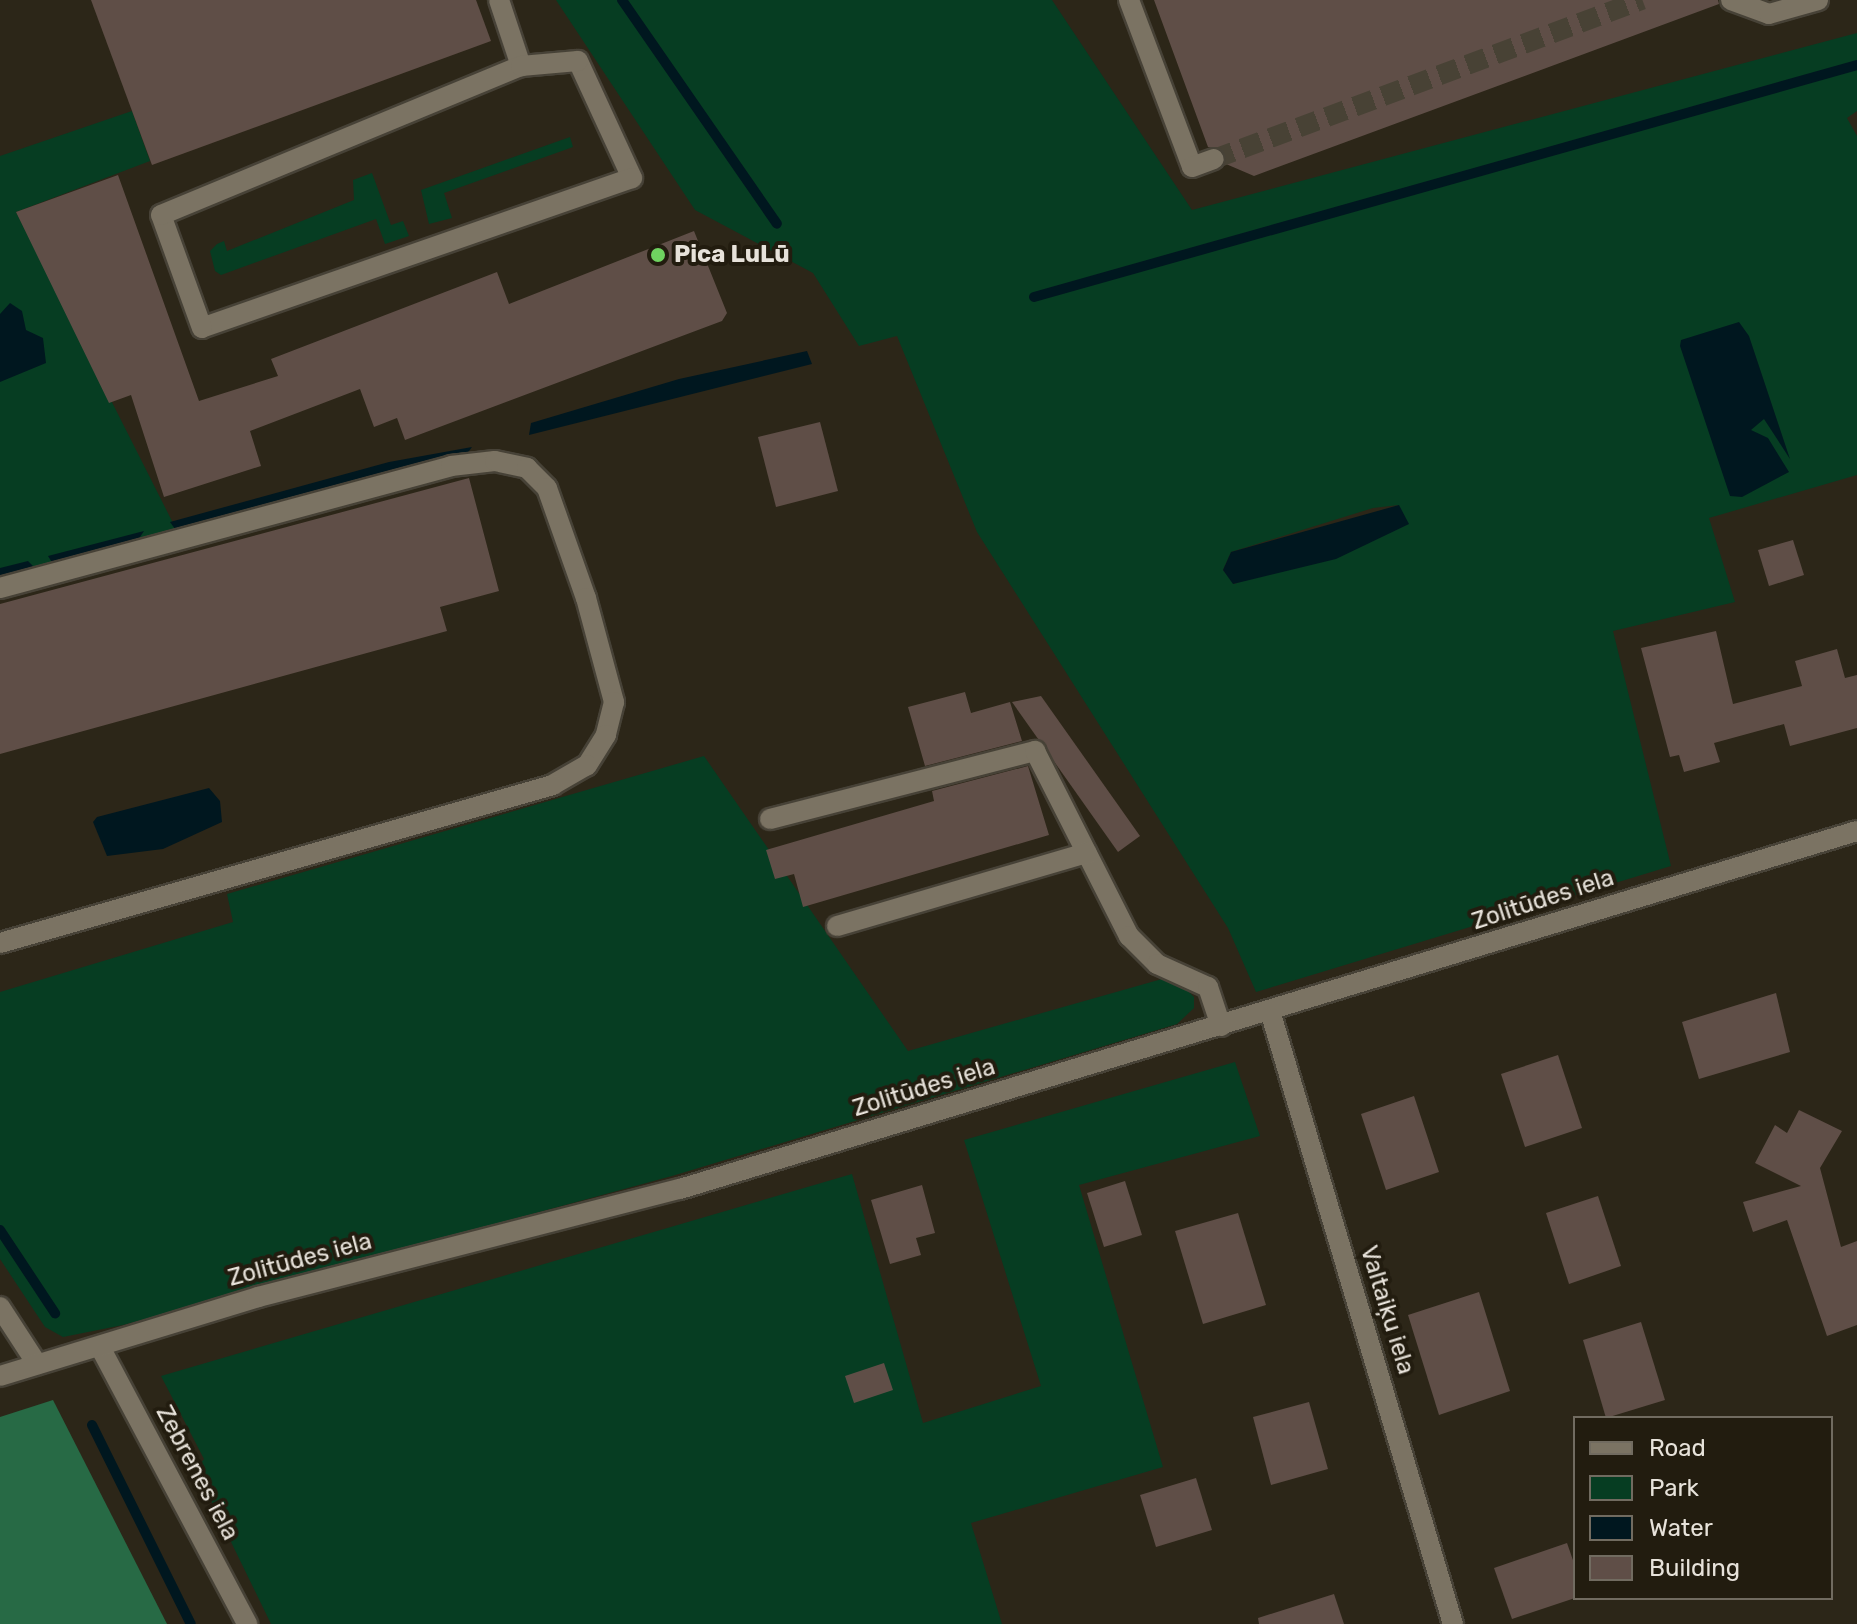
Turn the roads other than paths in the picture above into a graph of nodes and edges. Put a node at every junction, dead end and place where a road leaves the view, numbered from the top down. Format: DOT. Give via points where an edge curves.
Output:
graph roads {
  1 [pos="499,0"];
  2 [pos="1129,0"];
  3 [pos="1731,0"];
  4 [pos="1818,0"];
  5 [pos="521,66"];
  6 [pos="1214,159"];
  7 [pos="0,588"];
  8 [pos="770,819"];
  9 [pos="1857,831"];
  10 [pos="1087,853"];
  11 [pos="837,926"];
  12 [pos="0,943"];
  13 [pos="1270,1011"];
  14 [pos="1221,1026"];
  15 [pos="0,1307"];
  16 [pos="100,1347"];
  17 [pos="37,1364"];
  18 [pos="0,1376"];
  19 [pos="247,1624"];
  20 [pos="1453,1624"];
  1 -- 5 [label="street"];
  2 -- 6 [label="street" via="1192,167"];
  3 -- 4 [label="street" via="1769,14"];
  5 -- 5 [label="street" via="161,215 202,328 632,178 578,61"];
  7 -- 12 [label="street" via="451,466 495,461 527,468 547,488 586,598 614,702 606,735 587,765 553,785"];
  8 -- 10 [label="street" via="1035,751"];
  9 -- 13 [label="street, Zolitūdes iela"];
  10 -- 11 [label="street"];
  10 -- 14 [label="street" via="1129,936 1157,964 1208,987"];
  13 -- 14 [label="street, Zolitūdes iela"];
  13 -- 20 [label="street, Valtaiķu iela"];
  14 -- 16 [label="street, Zolitūdes iela" via="680,1189 258,1297"];
  15 -- 17 [label="street"];
  16 -- 17 [label="street, Zolitūdes iela"];
  16 -- 19 [label="street, Zebrenes iela"];
  17 -- 18 [label="street, Zolitūdes iela"];
}
